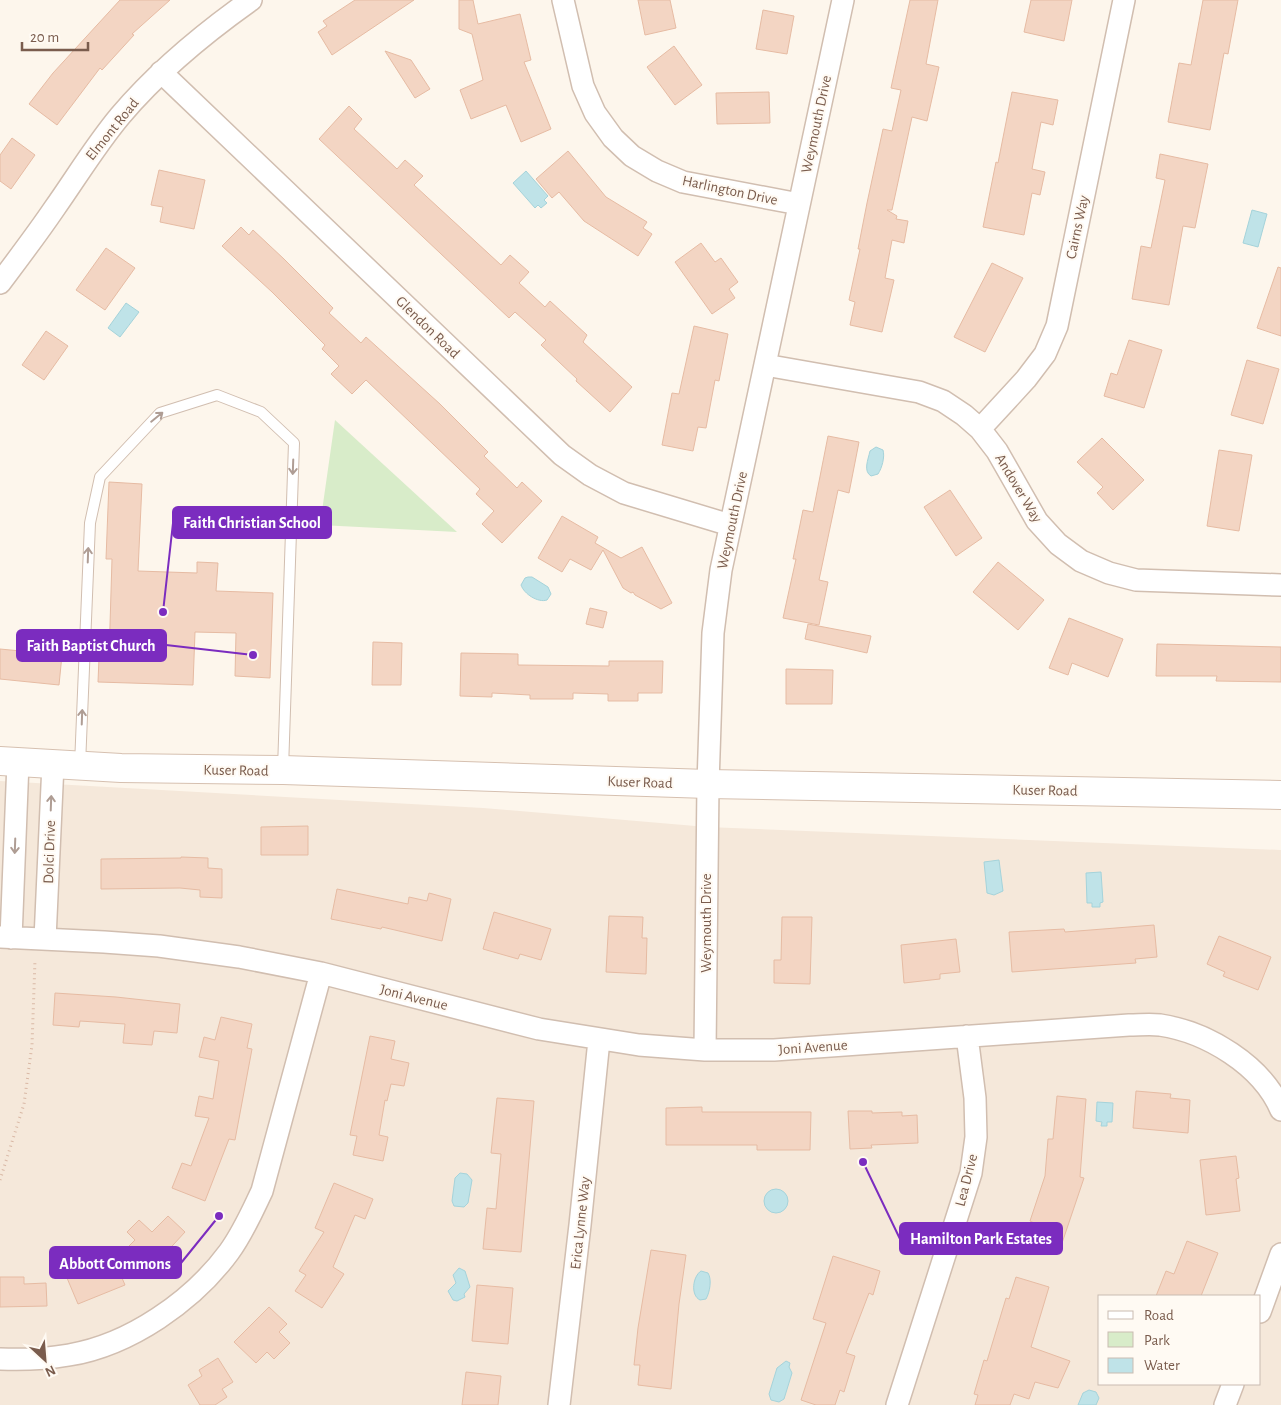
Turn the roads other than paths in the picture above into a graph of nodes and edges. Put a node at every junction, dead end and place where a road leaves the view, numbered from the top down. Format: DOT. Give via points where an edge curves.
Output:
graph roads {
  1 [pos="252,0"];
  2 [pos="563,0"];
  3 [pos="843,0"];
  4 [pos="1124,0"];
  5 [pos="161,72"];
  6 [pos="799,204"];
  7 [pos="0,284"];
  8 [pos="764,365"];
  9 [pos="980,429"];
  10 [pos="730,526"];
  11 [pos="1281,585"];
  12 [pos="9,762"];
  13 [pos="52,764"];
  14 [pos="80,766"];
  15 [pos="283,770"];
  16 [pos="708,784"];
  17 [pos="1281,795"];
  18 [pos="6,938"];
  19 [pos="40,939"];
  20 [pos="321,973"];
  21 [pos="967,1036"];
  22 [pos="599,1040"];
  23 [pos="705,1050"];
  24 [pos="1281,1110"];
  25 [pos="1281,1254"];
  26 [pos="1261,1309"];
  27 [pos="0,1360"];
  28 [pos="1233,1385"];
  29 [pos="559,1405"];
  30 [pos="897,1405"];
  31 [pos="1225,1405"];
  1 -- 5 [label="street, Elmont Road" via="217,24"];
  2 -- 6 [label="street, Harlington Drive" via="583,86 595,113 613,138 632,156 683,182"];
  3 -- 6 [label="street, Weymouth Drive"];
  4 -- 9 [label="street, Cairns Way" via="1057,326 1045,354"];
  5 -- 7 [label="street, Elmont Road" via="86,159"];
  5 -- 10 [label="street, Glendon Road" via="562,455 624,493"];
  6 -- 8 [label="street, Weymouth Drive"];
  8 -- 9 [label="street, Andover Way" via="919,392 943,401"];
  8 -- 10 [label="street, Weymouth Drive"];
  9 -- 11 [label="street, Andover Way" via="997,451 1037,521 1058,544 1081,560 1109,574 1136,580"];
  10 -- 16 [label="street, Weymouth Drive" via="713,633"];
  12 -- 13 [label="street, Kuser Road"];
  12 -- 18 [label="street, one-way"];
  13 -- 14 [label="street, Kuser Road"];
  19 -- 13 [label="street, Dolci Drive, one-way"];
  14 -- 15 [label="street, Kuser Road"];
  14 -- 15 [label="lane, one-way" via="90,523 100,477 160,413 216,395 261,412 294,443"];
  15 -- 16 [label="street, Kuser Road"];
  16 -- 17 [label="street, Kuser Road"];
  16 -- 23 [label="street, Weymouth Drive"];
  18 -- 19 [label="street, Joni Avenue"];
  19 -- 20 [label="street, Joni Avenue" via="159,946"];
  20 -- 22 [label="street, Joni Avenue" via="539,1029"];
  20 -- 27 [label="street" via="262,1191 229,1252 202,1283 174,1307 110,1343 71,1355"];
  21 -- 23 [label="street, Joni Avenue" via="774,1050"];
  21 -- 24 [label="street, Joni Avenue" via="1129,1025 1159,1025 1186,1031 1218,1044 1241,1060 1262,1081"];
  21 -- 30 [label="street, Lea Drive" via="975,1098 976,1138 971,1173"];
  22 -- 23 [label="street, Joni Avenue"];
  22 -- 29 [label="street, Erica Lynne Way"];
  25 -- 26 [label="street"];
  28 -- 31 [label="street"];
}
